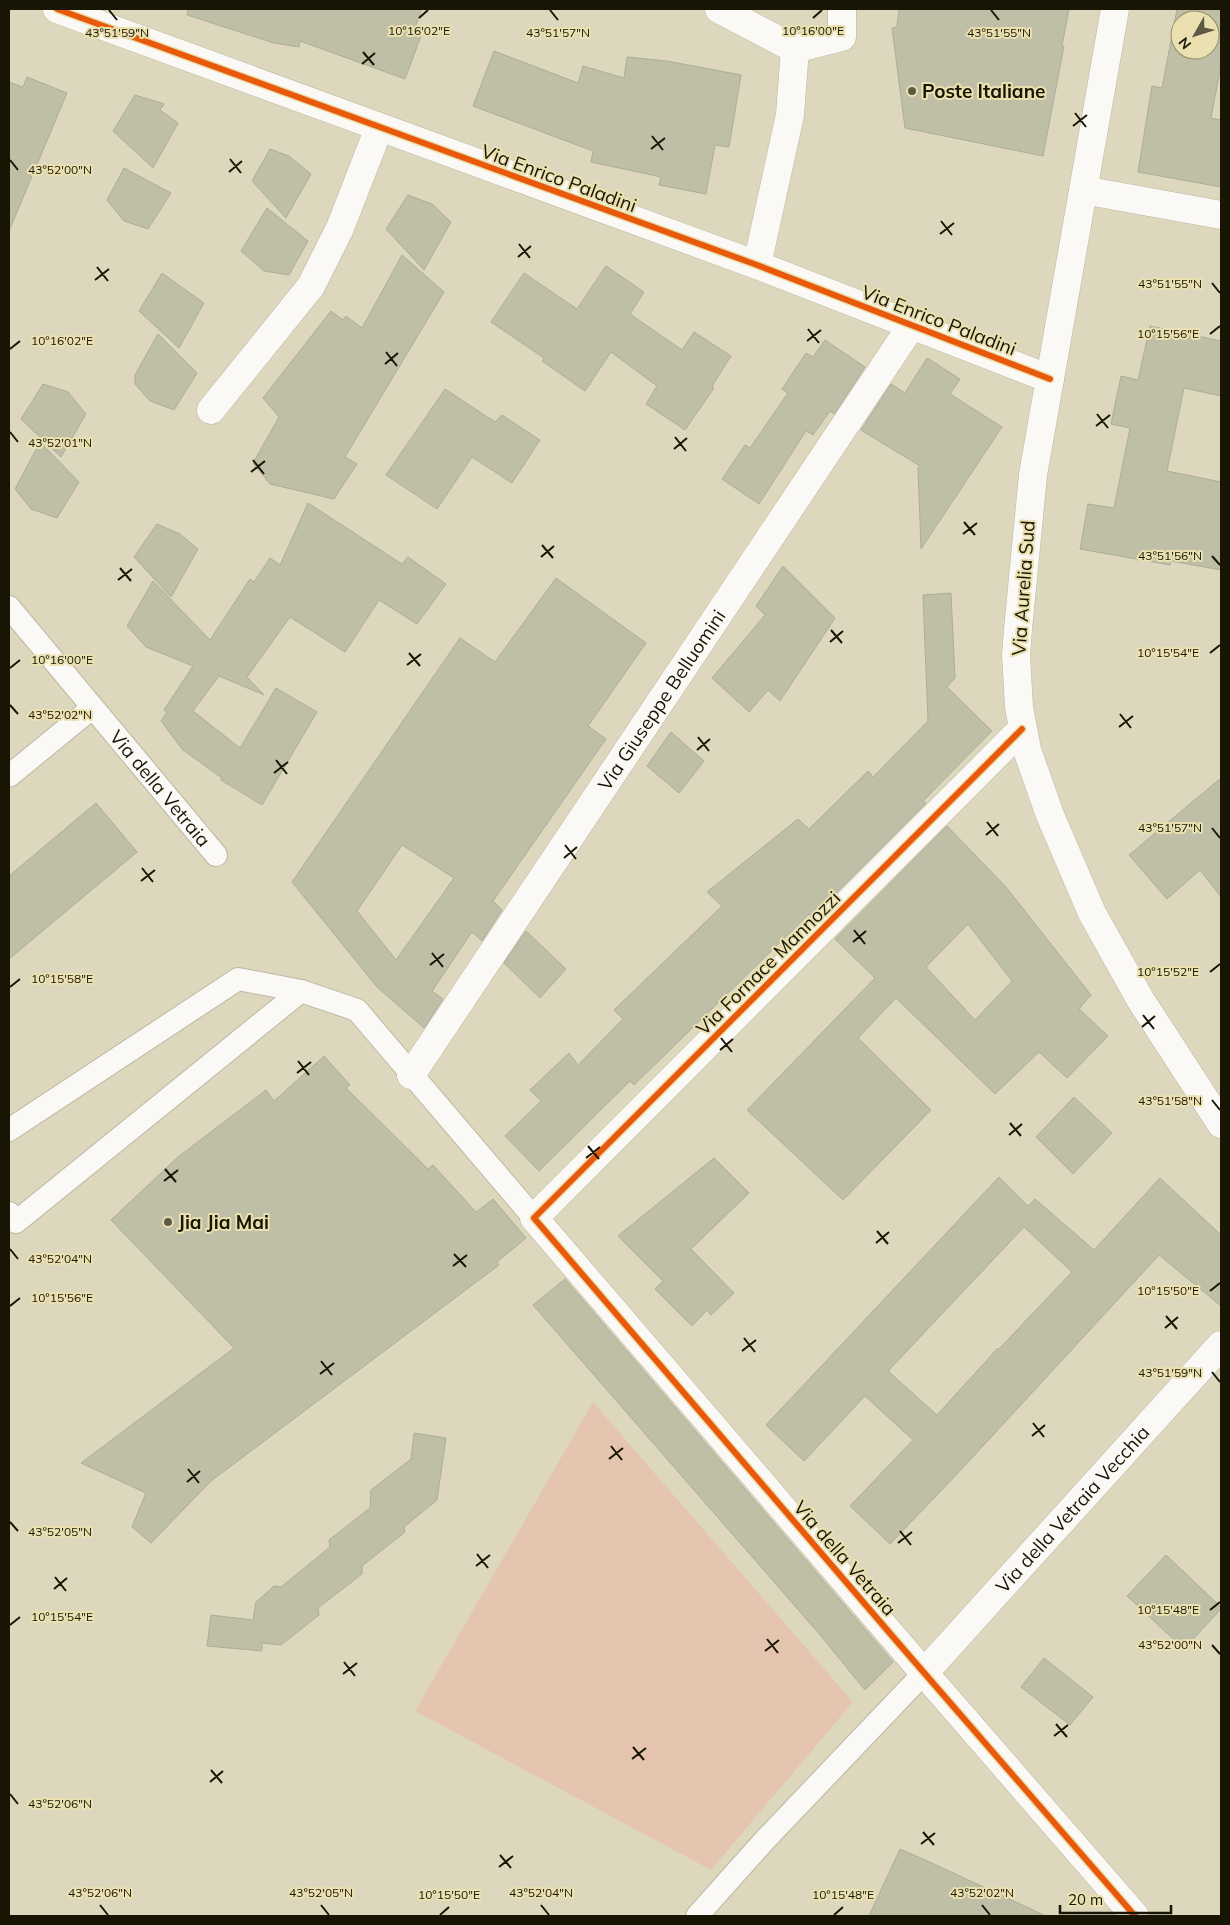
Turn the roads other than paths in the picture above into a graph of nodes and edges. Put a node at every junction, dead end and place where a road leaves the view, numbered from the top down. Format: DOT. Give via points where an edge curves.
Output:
graph roads {
  1 [pos="57,9"];
  2 [pos="719,9"];
  3 [pos="842,9"];
  4 [pos="1115,9"];
  5 [pos="95,15"];
  6 [pos="795,49"];
  7 [pos="379,128"];
  8 [pos="1082,190"];
  9 [pos="1221,215"];
  10 [pos="757,265"];
  11 [pos="912,325"];
  12 [pos="1050,379"];
  13 [pos="211,410"];
  14 [pos="9,607"];
  15 [pos="92,708"];
  16 [pos="1022,729"];
  17 [pos="9,776"];
  18 [pos="216,855"];
  19 [pos="301,991"];
  20 [pos="411,1075"];
  21 [pos="1221,1124"];
  22 [pos="9,1130"];
  23 [pos="9,1213"];
  24 [pos="534,1218"];
  25 [pos="1221,1345"];
  26 [pos="924,1672"];
  27 [pos="697,1916"];
  28 [pos="1135,1916"];
  1 -- 5 [label="street, Via Enrico Paladini"];
  2 -- 6 [label="street"];
  3 -- 6 [label="street" via="842,37"];
  4 -- 8 [label="street, Via Aurelia Sud"];
  5 -- 7 [label="street, Via Enrico Paladini"];
  6 -- 10 [label="street" via="790,115"];
  7 -- 10 [label="street, Via Enrico Paladini"];
  7 -- 13 [label="street" via="340,228 311,286"];
  8 -- 9 [label="street"];
  8 -- 12 [label="street, Via Aurelia Sud"];
  10 -- 11 [label="street, Via Enrico Paladini"];
  11 -- 12 [label="street, Via Enrico Paladini"];
  11 -- 20 [label="street, Via Giuseppe Belluomini"];
  12 -- 16 [label="street, Via Aurelia Sud" via="1031,491 1018,628 1016,655"];
  14 -- 15 [label="lane, Via della Vetraia"];
  15 -- 17 [label="lane"];
  15 -- 18 [label="lane, Via della Vetraia"];
  16 -- 21 [label="street, Via Aurelia Sud" via="1050,815 1092,913 1140,999"];
  16 -- 24 [label="street, Via Fornace Mannozzi"];
  19 -- 20 [label="lane" via="357,1010"];
  19 -- 22 [label="lane" via="238,979"];
  19 -- 23 [label="lane" via="16,1222"];
  20 -- 24 [label="lane"];
  24 -- 26 [label="street, Via della Vetraia"];
  25 -- 26 [label="street, Via della Vetraia Vecchia"];
  26 -- 27 [label="lane"];
  26 -- 28 [label="street, Via della Vetraia"];
}
